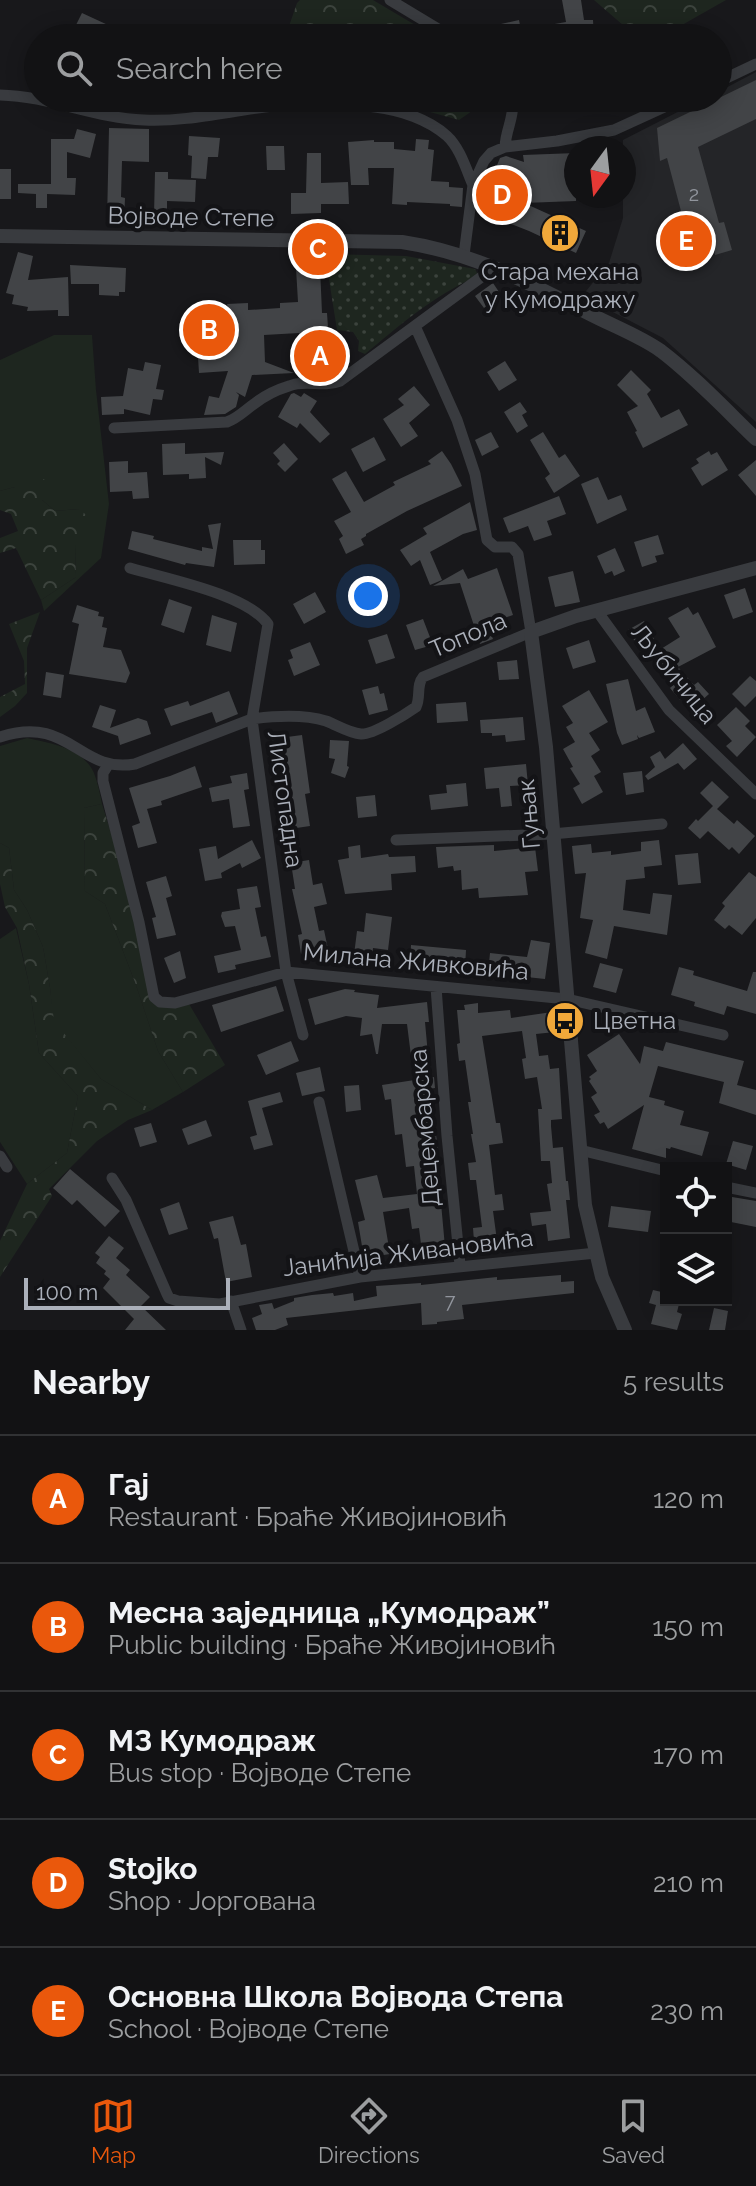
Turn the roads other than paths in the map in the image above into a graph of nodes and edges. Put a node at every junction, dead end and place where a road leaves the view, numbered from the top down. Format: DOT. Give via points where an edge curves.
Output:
graph roads {
  1 [pos="390,0"];
  2 [pos="432,24"];
  3 [pos="756,64"];
  4 [pos="732,75"];
  5 [pos="0,95"];
  6 [pos="24,96"];
  7 [pos="92,112"];
  8 [pos="229,112"];
  9 [pos="401,112"];
  10 [pos="513,112"];
  11 [pos="653,112"];
  12 [pos="505,147"];
  13 [pos="473,185"];
  14 [pos="0,236"];
  15 [pos="464,255"];
  16 [pos="495,267"];
  17 [pos="415,326"];
  18 [pos="114,428"];
  19 [pos="756,439"];
  20 [pos="130,568"];
  21 [pos="756,568"];
  22 [pos="597,611"];
  23 [pos="531,632"];
  24 [pos="252,719"];
  25 [pos="0,737"];
  26 [pos="108,765"];
  27 [pos="756,794"];
  28 [pos="662,824"];
  29 [pos="552,834"];
  30 [pos="396,840"];
  31 [pos="286,972"];
  32 [pos="436,987"];
  33 [pos="567,999"];
  34 [pos="303,1035"];
  35 [pos="723,1035"];
  36 [pos="319,1102"];
  37 [pos="580,1150"];
  38 [pos="0,1156"];
  39 [pos="7,1167"];
  40 [pos="660,1170"];
  41 [pos="112,1178"];
  42 [pos="732,1188"];
  43 [pos="756,1193"];
  44 [pos="596,1253"];
  45 [pos="460,1265"];
  46 [pos="360,1277"];
  47 [pos="231,1301"];
  48 [pos="241,1330"];
  49 [pos="625,1330"];
  1 -- 2 [label="street"];
  3 -- 4 [label="street"];
  5 -- 6 [label="street"];
  7 -- 8 [label="street" via="144,120"];
  9 -- 13 [label="street" via="449,138"];
  10 -- 12 [label="street"];
  11 -- 12 [label="street" via="614,130"];
  12 -- 13 [label="street" via="484,161"];
  13 -- 15 [label="street"];
  14 -- 15 [label="street, Војводе Степе" via="402,242"];
  15 -- 16 [label="street, Војводе Степе"];
  16 -- 17 [label="street"];
  16 -- 19 [label="street, Војводе Степе" via="655,347"];
  17 -- 18 [label="street" via="340,381 293,384 227,422"];
  17 -- 23 [label="street, Гуњак" via="457,420 475,474 487,540 518,554"];
  20 -- 24 [label="street, Листопадна" via="233,598 262,615 268,624"];
  21 -- 22 [label="street, Топола"];
  22 -- 23 [label="street, Топола"];
  22 -- 27 [label="street, Љубичица" via="669,710"];
  23 -- 24 [label="street, Топола" via="423,677 416,707 368,734 311,717"];
  23 -- 29 [label="street, Гуњак"];
  24 -- 26 [label="street, Топола" via="135,764"];
  24 -- 31 [label="street, Листопадна"];
  25 -- 26 [label="street" via="28,731 50,734"];
  26 -- 31 [label="street, Милана Живковића" via="103,781 154,997 175,1003"];
  28 -- 29 [label="street"];
  29 -- 30 [label="street"];
  29 -- 33 [label="street, Гуњак"];
  31 -- 32 [label="street, Милана Живковића"];
  31 -- 34 [label="street, Листопадна"];
  32 -- 33 [label="street, Милана Живковића"];
  32 -- 45 [label="street, Децембарска"];
  33 -- 35 [label="street, Милана Живковића"];
  33 -- 37 [label="street, Гуњак"];
  36 -- 46 [label="street"];
  37 -- 40 [label="street"];
  37 -- 44 [label="street, Гуњак"];
  38 -- 39 [label="street"];
  41 -- 47 [label="street, Јанићија Живановића" via="169,1298 209,1304"];
  42 -- 43 [label="street"];
  44 -- 45 [label="street, Јанићија Живановића"];
  44 -- 49 [label="street, Гуњак"];
  45 -- 46 [label="street, Јанићија Живановића"];
  46 -- 47 [label="street, Јанићија Живановића"];
  47 -- 48 [label="street"];
}
